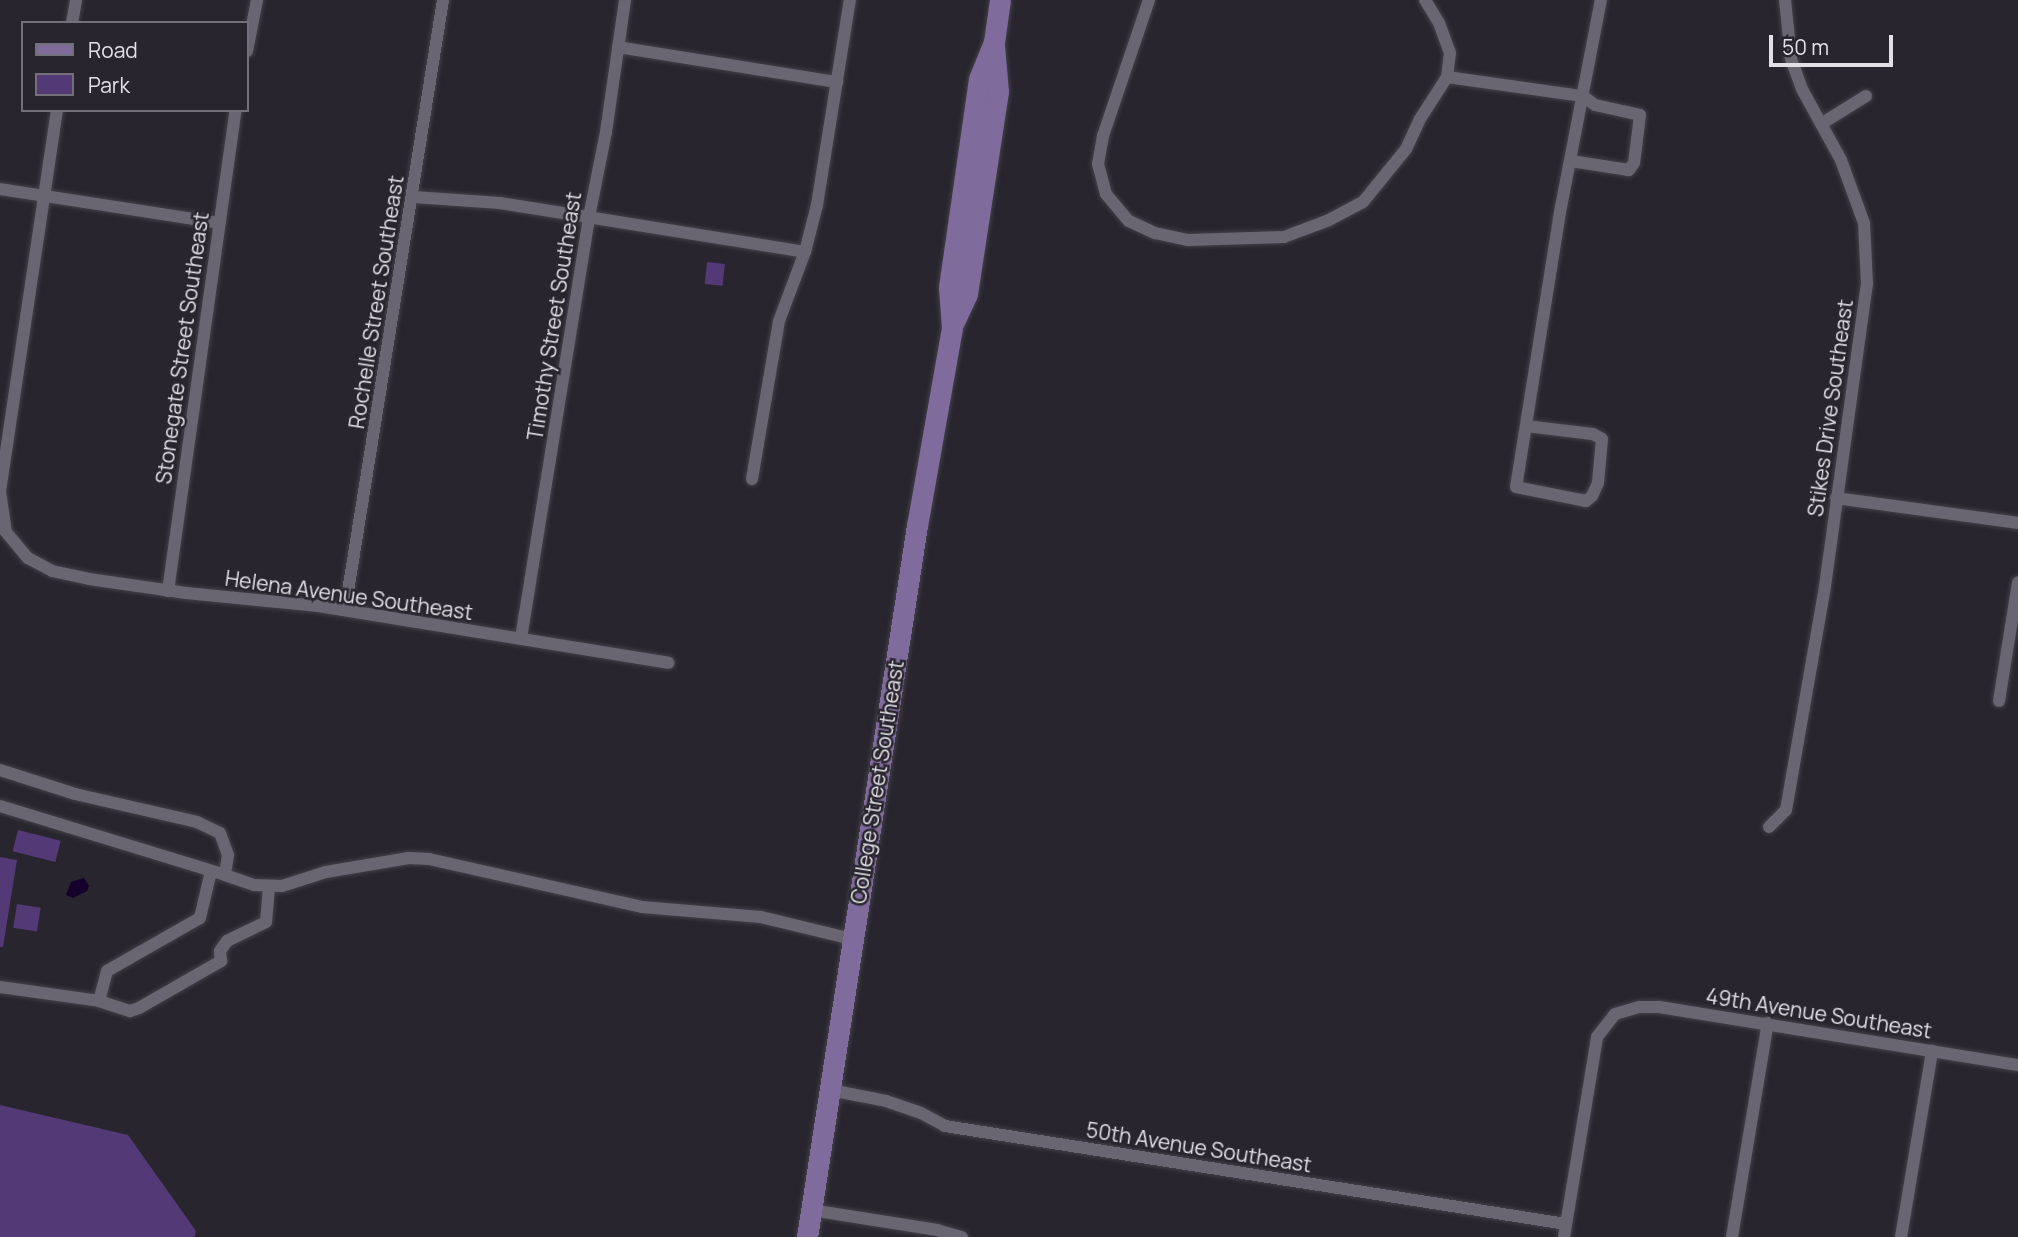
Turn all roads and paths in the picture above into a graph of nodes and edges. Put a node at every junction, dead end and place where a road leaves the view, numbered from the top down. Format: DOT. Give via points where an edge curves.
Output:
graph roads {
  1 [pos="76,0"];
  2 [pos="257,0"];
  3 [pos="443,0"];
  4 [pos="625,0"];
  5 [pos="850,0"];
  6 [pos="1000,0"];
  7 [pos="1149,0"];
  8 [pos="1425,0"];
  9 [pos="1601,0"];
  10 [pos="1785,0"];
  11 [pos="72,21"];
  12 [pos="248,46"];
  13 [pos="618,47"];
  14 [pos="1447,77"];
  15 [pos="836,82"];
  16 [pos="1583,96"];
  17 [pos="1866,96"];
  18 [pos="57,112"];
  19 [pos="236,112"];
  20 [pos="1821,124"];
  21 [pos="1571,161"];
  22 [pos="0,189"];
  23 [pos="43,196"];
  24 [pos="414,197"];
  25 [pos="589,217"];
  26 [pos="219,223"];
  27 [pos="805,252"];
  28 [pos="1526,426"];
  29 [pos="752,479"];
  30 [pos="1836,498"];
  31 [pos="2018,523"];
  32 [pos="2018,583"];
  33 [pos="168,591"];
  34 [pos="345,610"];
  35 [pos="521,638"];
  36 [pos="668,663"];
  37 [pos="1999,701"];
  38 [pos="0,770"];
  39 [pos="0,806"];
  40 [pos="1769,827"];
  41 [pos="211,871"];
  42 [pos="225,875"];
  43 [pos="269,886"];
  44 [pos="852,939"];
  45 [pos="0,987"];
  46 [pos="99,1000"];
  47 [pos="1768,1023"];
  48 [pos="1932,1051"];
  49 [pos="2018,1065"];
  50 [pos="831,1090"];
  51 [pos="811,1210"];
  52 [pos="1565,1231"];
  53 [pos="807,1237"];
  54 [pos="962,1237"];
  55 [pos="1732,1237"];
  56 [pos="1901,1237"];
  1 -- 11 [label="street"];
  2 -- 12 [label="street"];
  3 -- 24 [label="street, Rochelle Street Southeast"];
  4 -- 13 [label="street, Timothy Street Southeast"];
  5 -- 15 [label="street"];
  6 -- 44 [label="main road, College Street Southeast" via="994,43 979,79 948,287 951,328"];
  7 -- 14 [label="street" via="1102,136 1098,164 1106,194 1129,222 1155,233 1188,240 1284,237 1363,202 1406,149"];
  8 -- 14 [label="street" via="1450,53"];
  9 -- 16 [label="street"];
  10 -- 20 [label="street, Stikes Drive Southeast" via="1791,58"];
  13 -- 15 [label="street"];
  13 -- 25 [label="street, Timothy Street Southeast"];
  14 -- 16 [label="street"];
  15 -- 27 [label="street"];
  16 -- 21 [label="street"];
  16 -- 21 [label="street" via="1595,106 1640,115 1634,163 1621,171"];
  17 -- 20 [label="street"];
  18 -- 23 [label="street"];
  19 -- 26 [label="street, Stonegate Street Southeast"];
  20 -- 30 [label="street, Stikes Drive Southeast" via="1854,191 1864,223 1867,256 1867,284"];
  21 -- 28 [label="street"];
  22 -- 23 [label="street"];
  23 -- 26 [label="street"];
  23 -- 33 [label="street, Helena Avenue Southeast" via="1,491 6,532 43,568"];
  24 -- 25 [label="street" via="499,203"];
  24 -- 34 [label="street, Rochelle Street Southeast"];
  25 -- 27 [label="street"];
  25 -- 35 [label="street, Timothy Street Southeast"];
  26 -- 33 [label="street, Stonegate Street Southeast"];
  27 -- 29 [label="street" via="779,321"];
  28 -- 28 [label="street" via="1516,487 1586,501 1598,483 1602,439"];
  30 -- 31 [label="street"];
  30 -- 40 [label="street, Stikes Drive Southeast" via="1786,810"];
  32 -- 37 [label="street"];
  33 -- 34 [label="street, Helena Avenue Southeast"];
  34 -- 35 [label="street, Helena Avenue Southeast"];
  35 -- 36 [label="street, Helena Avenue Southeast"];
  38 -- 42 [label="street" via="75,794 197,822 220,833 228,855"];
  39 -- 41 [label="street"];
  41 -- 42 [label="street"];
  41 -- 46 [label="street" via="200,918 107,971"];
  42 -- 43 [label="street"];
  43 -- 44 [label="street" via="282,887 338,870 409,858 429,859 642,907 761,917"];
  43 -- 46 [label="street" via="266,922 227,941 220,951 221,961 130,1011"];
  44 -- 50 [label="main road, College Street Southeast"];
  45 -- 46 [label="street"];
  47 -- 48 [label="street, 49th Avenue Southeast"];
  47 -- 52 [label="street, 49th Avenue Southeast" via="1659,1007 1615,1014 1597,1037"];
  47 -- 55 [label="street"];
  48 -- 49 [label="street, 49th Avenue Southeast"];
  48 -- 56 [label="street"];
  50 -- 51 [label="main road, College Street Southeast"];
  50 -- 52 [label="street, 50th Avenue Southeast" via="886,1101 945,1126"];
  51 -- 53 [label="main road, College Street Southeast"];
  51 -- 54 [label="street"];
}
